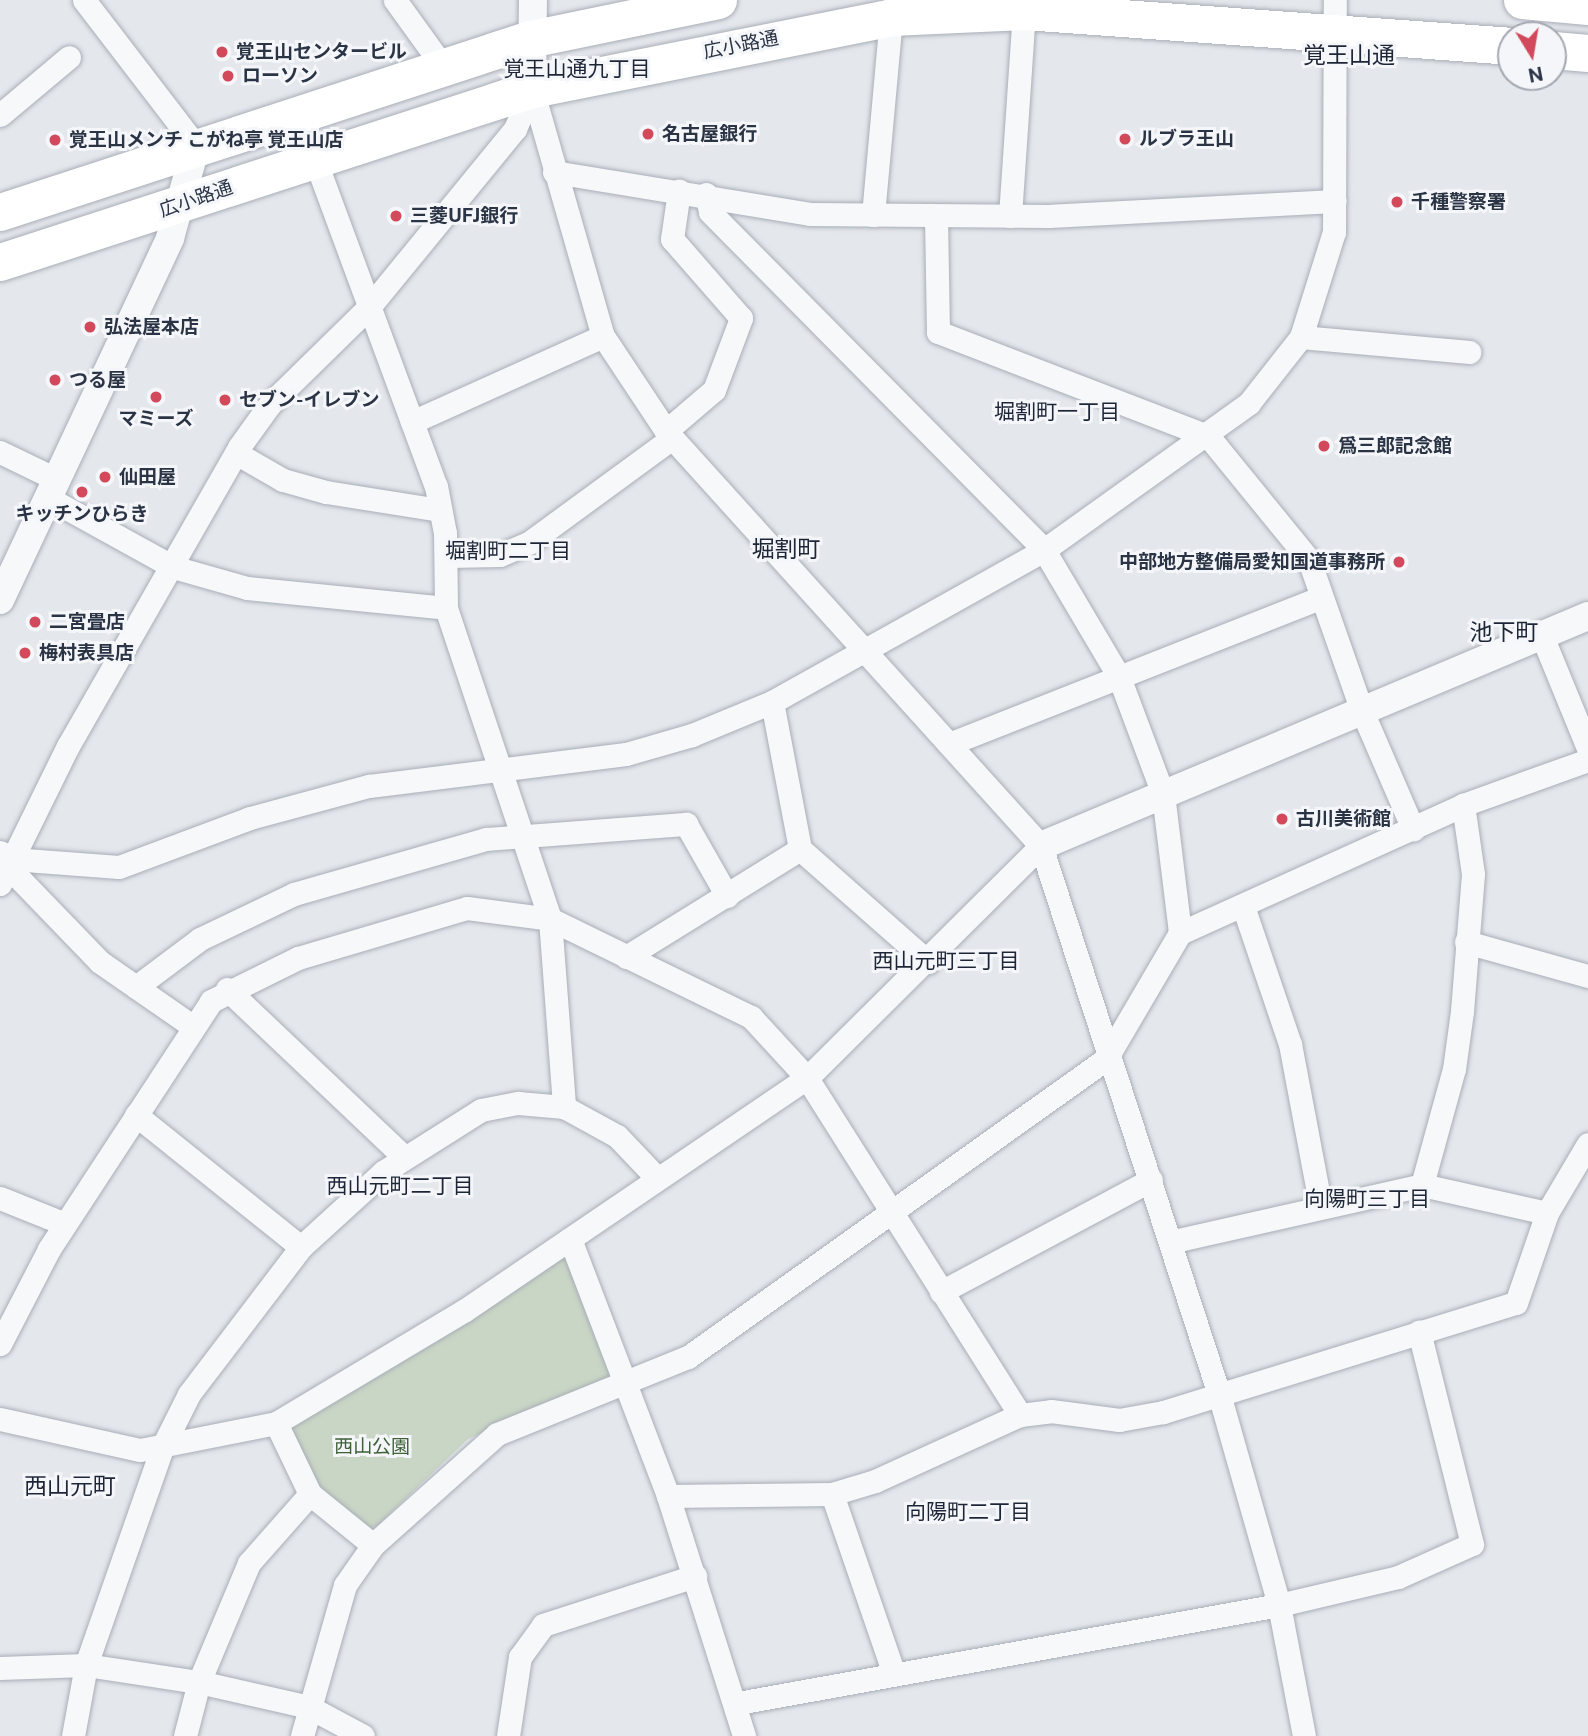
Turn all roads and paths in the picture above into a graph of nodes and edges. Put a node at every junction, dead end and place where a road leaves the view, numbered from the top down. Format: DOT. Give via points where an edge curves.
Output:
graph roads {
  1 [pos="84,0"];
  2 [pos="395,0"];
  3 [pos="533,0"];
  4 [pos="1521,0"];
  5 [pos="703,2"];
  6 [pos="1588,6"];
  7 [pos="1024,11"];
  8 [pos="1335,16"];
  9 [pos="891,17"];
  10 [pos="530,39"];
  11 [pos="1497,44"];
  12 [pos="1567,51"];
  13 [pos="1588,53"];
  14 [pos="69,57"];
  15 [pos="444,68"];
  16 [pos="532,89"];
  17 [pos="0,115"];
  18 [pos="196,146"];
  19 [pos="314,157"];
  20 [pos="554,172"];
  21 [pos="679,191"];
  22 [pos="706,194"];
  23 [pos="1335,201"];
  24 [pos="180,205"];
  25 [pos="0,212"];
  26 [pos="873,215"];
  27 [pos="1010,216"];
  28 [pos="936,217"];
  29 [pos="0,262"];
  30 [pos="370,306"];
  31 [pos="603,337"];
  32 [pos="1301,337"];
  33 [pos="1469,352"];
  34 [pos="412,422"];
  35 [pos="669,435"];
  36 [pos="1208,436"];
  37 [pos="0,452"];
  38 [pos="236,453"];
  39 [pos="54,490"];
  40 [pos="440,510"];
  41 [pos="1044,550"];
  42 [pos="447,556"];
  43 [pos="173,567"];
  44 [pos="1320,598"];
  45 [pos="0,600"];
  46 [pos="446,608"];
  47 [pos="1588,616"];
  48 [pos="1542,636"];
  49 [pos="865,652"];
  50 [pos="1119,677"];
  51 [pos="772,702"];
  52 [pos="1362,710"];
  53 [pos="949,744"];
  54 [pos="1588,748"];
  55 [pos="1588,760"];
  56 [pos="500,770"];
  57 [pos="1564,770"];
  58 [pos="1588,775"];
  59 [pos="1163,794"];
  60 [pos="1463,805"];
  61 [pos="1413,829"];
  62 [pos="523,836"];
  63 [pos="1041,846"];
  64 [pos="800,849"];
  65 [pos="6,855"];
  66 [pos="0,884"];
  67 [pos="727,896"];
  68 [pos="1243,906"];
  69 [pos="550,919"];
  70 [pos="1180,933"];
  71 [pos="1466,942"];
  72 [pos="626,957"];
  73 [pos="928,962"];
  74 [pos="1588,976"];
  75 [pos="136,987"];
  76 [pos="227,989"];
  77 [pos="192,1026"];
  78 [pos="1106,1059"];
  79 [pos="807,1078"];
  80 [pos="564,1107"];
  81 [pos="136,1115"];
  82 [pos="1588,1144"];
  83 [pos="404,1157"];
  84 [pos="657,1178"];
  85 [pos="1151,1181"];
  86 [pos="1422,1185"];
  87 [pos="0,1198"];
  88 [pos="1320,1203"];
  89 [pos="1547,1213"];
  90 [pos="891,1216"];
  91 [pos="65,1224"];
  92 [pos="570,1238"];
  93 [pos="1174,1241"];
  94 [pos="301,1247"];
  95 [pos="941,1292"];
  96 [pos="1419,1332"];
  97 [pos="0,1344"];
  98 [pos="627,1381"];
  99 [pos="1219,1394"];
  100 [pos="1020,1415"];
  101 [pos="0,1419"];
  102 [pos="276,1423"];
  103 [pos="162,1448"];
  104 [pos="310,1494"];
  105 [pos="832,1494"];
  106 [pos="668,1496"];
  107 [pos="373,1545"];
  108 [pos="695,1576"];
  109 [pos="1279,1605"];
  110 [pos="86,1665"];
  111 [pos="0,1668"];
  112 [pos="894,1674"];
  113 [pos="199,1682"];
  114 [pos="738,1703"];
  115 [pos="309,1707"];
  116 [pos="73,1736"];
  117 [pos="185,1736"];
  118 [pos="302,1736"];
  119 [pos="363,1736"];
  120 [pos="508,1736"];
  121 [pos="744,1736"];
  122 [pos="1304,1736"];
  1 -- 18 [label="street"];
  2 -- 15 [label="street"];
  3 -- 10 [label="street"];
  4 -- 6 [label="main road"];
  5 -- 10 [label="main road"];
  7 -- 8 [label="main road, 広小路通"];
  7 -- 9 [label="main road, 広小路通"];
  7 -- 27 [label="street"];
  8 -- 11 [label="main road, 広小路通"];
  8 -- 23 [label="street"];
  9 -- 16 [label="main road, 広小路通"];
  9 -- 26 [label="street"];
  10 -- 15 [label="main road"];
  10 -- 16 [label="street"];
  12 -- 13 [label="main road"];
  14 -- 17 [label="street"];
  15 -- 18 [label="main road"];
  16 -- 19 [label="main road, 広小路通"];
  16 -- 20 [label="street"];
  16 -- 30 [label="street" via="515,129"];
  18 -- 24 [label="street"];
  18 -- 25 [label="main road"];
  19 -- 24 [label="main road, 広小路通"];
  19 -- 30 [label="street"];
  20 -- 21 [label="street"];
  20 -- 31 [label="street"];
  21 -- 22 [label="street"];
  21 -- 35 [label="street" via="672,239 741,318 714,390"];
  22 -- 26 [label="street" via="810,214"];
  22 -- 41 [label="street" via="710,212"];
  23 -- 27 [label="street"];
  23 -- 32 [label="street" via="1324,275"];
  24 -- 29 [label="main road, 広小路通"];
  24 -- 39 [label="street"];
  26 -- 28 [label="street"];
  27 -- 28 [label="street"];
  28 -- 36 [label="street" via="938,332"];
  30 -- 34 [label="street"];
  30 -- 38 [label="street" via="271,404"];
  31 -- 34 [label="street"];
  31 -- 35 [label="street"];
  32 -- 33 [label="street"];
  32 -- 36 [label="street" via="1249,403"];
  34 -- 40 [label="street"];
  35 -- 42 [label="street" via="530,542 500,555"];
  35 -- 49 [label="street"];
  36 -- 41 [label="street"];
  36 -- 44 [label="street" via="1309,560"];
  37 -- 39 [label="street"];
  38 -- 40 [label="street" via="284,480 326,492"];
  38 -- 43 [label="street"];
  39 -- 43 [label="street"];
  39 -- 45 [label="street"];
  40 -- 42 [label="street"];
  41 -- 49 [label="street"];
  41 -- 50 [label="street"];
  42 -- 46 [label="street"];
  43 -- 46 [label="street" via="247,588"];
  43 -- 65 [label="street"];
  44 -- 50 [label="street"];
  44 -- 52 [label="street"];
  46 -- 56 [label="street"];
  47 -- 48 [label="street"];
  48 -- 52 [label="street"];
  48 -- 54 [label="street"];
  49 -- 51 [label="street"];
  49 -- 53 [label="street"];
  50 -- 53 [label="street"];
  50 -- 59 [label="street"];
  51 -- 56 [label="street" via="626,754"];
  51 -- 64 [label="street"];
  52 -- 59 [label="street"];
  52 -- 61 [label="street"];
  53 -- 63 [label="street"];
  55 -- 57 [label="street"];
  56 -- 62 [label="street"];
  56 -- 65 [label="street" via="369,786 250,818 119,867"];
  57 -- 58 [label="street"];
  57 -- 60 [label="street"];
  59 -- 63 [label="street"];
  59 -- 70 [label="street"];
  60 -- 61 [label="street"];
  60 -- 71 [label="street" via="1472,874"];
  61 -- 68 [label="street"];
  62 -- 67 [label="street" via="686,824"];
  62 -- 69 [label="street"];
  62 -- 75 [label="street" via="486,839 294,894 200,939"];
  63 -- 73 [label="street"];
  63 -- 78 [label="street"];
  64 -- 67 [label="street"];
  64 -- 73 [label="street"];
  65 -- 66 [label="street"];
  65 -- 75 [label="street" via="15,874 100,962"];
  67 -- 72 [label="street"];
  68 -- 70 [label="street"];
  68 -- 88 [label="street" via="1290,1044"];
  69 -- 72 [label="street"];
  69 -- 76 [label="street" via="467,908 298,958"];
  69 -- 80 [label="street"];
  70 -- 78 [label="street"];
  71 -- 74 [label="street"];
  71 -- 86 [label="street" via="1454,1069"];
  72 -- 79 [label="street" via="751,1017"];
  73 -- 79 [label="street"];
  75 -- 77 [label="street"];
  76 -- 77 [label="street"];
  76 -- 83 [label="street"];
  77 -- 81 [label="street"];
  78 -- 85 [label="street"];
  78 -- 90 [label="street"];
  79 -- 84 [label="street"];
  79 -- 90 [label="street"];
  80 -- 83 [label="street" via="518,1103 481,1110"];
  80 -- 84 [label="street" via="617,1136"];
  81 -- 91 [label="street"];
  81 -- 94 [label="street"];
  82 -- 89 [label="street"];
  83 -- 94 [label="street"];
  84 -- 92 [label="street"];
  85 -- 93 [label="street"];
  85 -- 95 [label="street"];
  86 -- 88 [label="street"];
  86 -- 89 [label="street"];
  87 -- 91 [label="street"];
  88 -- 93 [label="street"];
  89 -- 96 [label="street" via="1516,1303"];
  90 -- 95 [label="street"];
  90 -- 98 [label="street" via="688,1357"];
  91 -- 97 [label="street"];
  92 -- 98 [label="street"];
  92 -- 102 [label="street"];
  93 -- 99 [label="street"];
  94 -- 103 [label="street" via="189,1394"];
  95 -- 100 [label="street"];
  96 -- 99 [label="street"];
  96 -- 109 [label="street" via="1472,1544 1398,1577"];
  98 -- 106 [label="street"];
  98 -- 107 [label="street" via="497,1434"];
  99 -- 100 [label="street" via="1119,1420 1051,1411"];
  99 -- 109 [label="street"];
  100 -- 105 [label="street" via="875,1481"];
  101 -- 103 [label="street" via="140,1450"];
  102 -- 103 [label="street"];
  102 -- 104 [label="street"];
  103 -- 110 [label="street"];
  104 -- 107 [label="street"];
  104 -- 113 [label="street" via="249,1563"];
  105 -- 106 [label="street"];
  105 -- 112 [label="street"];
  106 -- 108 [label="street"];
  107 -- 115 [label="street" via="334,1609"];
  108 -- 114 [label="street"];
  108 -- 120 [label="street" via="543,1625 520,1657"];
  109 -- 112 [label="street"];
  109 -- 122 [label="street"];
  110 -- 111 [label="street"];
  110 -- 113 [label="street"];
  110 -- 116 [label="street"];
  112 -- 114 [label="street"];
  113 -- 115 [label="street"];
  113 -- 117 [label="street"];
  114 -- 121 [label="street"];
  115 -- 118 [label="street"];
  115 -- 119 [label="street"];
}
